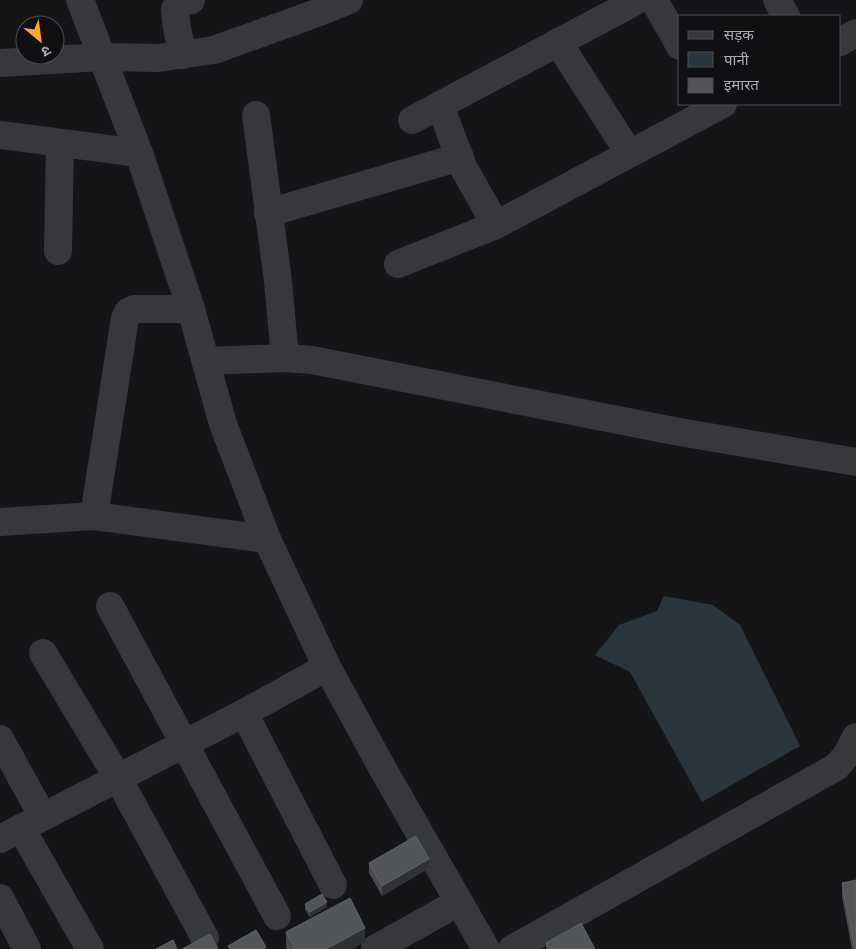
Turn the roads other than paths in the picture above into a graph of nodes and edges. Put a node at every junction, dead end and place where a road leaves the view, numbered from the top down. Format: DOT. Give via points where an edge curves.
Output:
graph roads {
  1 [pos="80,0"];
  2 [pos="191,0"];
  3 [pos="349,0"];
  4 [pos="638,0"];
  5 [pos="654,0"];
  6 [pos="777,0"];
  7 [pos="785,15"];
  8 [pos="856,33"];
  9 [pos="841,41"];
  10 [pos="558,42"];
  11 [pos="678,42"];
  12 [pos="182,55"];
  13 [pos="102,57"];
  14 [pos="0,63"];
  15 [pos="440,105"];
  16 [pos="717,105"];
  17 [pos="256,115"];
  18 [pos="412,120"];
  19 [pos="0,135"];
  20 [pos="60,143"];
  21 [pos="629,152"];
  22 [pos="139,153"];
  23 [pos="460,157"];
  24 [pos="268,213"];
  25 [pos="496,225"];
  26 [pos="58,250"];
  27 [pos="398,264"];
  28 [pos="190,309"];
  29 [pos="285,358"];
  30 [pos="206,361"];
  31 [pos="856,462"];
  32 [pos="94,516"];
  33 [pos="0,522"];
  34 [pos="267,539"];
  35 [pos="110,606"];
  36 [pos="43,652"];
  37 [pos="327,667"];
  38 [pos="244,713"];
  39 [pos="856,737"];
  40 [pos="0,739"];
  41 [pos="184,745"];
  42 [pos="118,778"];
  43 [pos="21,828"];
  44 [pos="334,885"];
  45 [pos="0,898"];
  46 [pos="459,902"];
  47 [pos="277,916"];
  48 [pos="205,938"];
  49 [pos="27,949"];
  50 [pos="90,949"];
  51 [pos="375,949"];
  52 [pos="486,949"];
  53 [pos="512,949"];
  1 -- 13 [label="street"];
  2 -- 12 [label="street" via="175,9"];
  3 -- 12 [label="street" via="214,50"];
  4 -- 10 [label="street"];
  5 -- 11 [label="street"];
  6 -- 7 [label="street"];
  8 -- 9 [label="street"];
  10 -- 15 [label="street"];
  10 -- 21 [label="street"];
  12 -- 13 [label="street"];
  13 -- 14 [label="street"];
  13 -- 22 [label="street"];
  15 -- 18 [label="street"];
  15 -- 23 [label="street"];
  16 -- 21 [label="street"];
  17 -- 24 [label="street"];
  19 -- 20 [label="street"];
  20 -- 22 [label="street"];
  20 -- 26 [label="street"];
  21 -- 25 [label="street"];
  22 -- 28 [label="street"];
  23 -- 24 [label="street"];
  23 -- 25 [label="street"];
  24 -- 29 [label="street"];
  25 -- 27 [label="street"];
  28 -- 30 [label="street"];
  28 -- 32 [label="street" via="134,309 125,318"];
  29 -- 30 [label="street"];
  29 -- 31 [label="street" via="312,360 674,431"];
  30 -- 34 [label="street" via="223,424"];
  32 -- 33 [label="street"];
  32 -- 34 [label="street"];
  34 -- 37 [label="street"];
  35 -- 41 [label="street"];
  36 -- 42 [label="street"];
  37 -- 38 [label="street"];
  37 -- 46 [label="street"];
  38 -- 41 [label="street"];
  38 -- 44 [label="street"];
  39 -- 53 [label="street" via="836,767"];
  40 -- 43 [label="street"];
  41 -- 42 [label="street"];
  41 -- 47 [label="street"];
  42 -- 43 [label="street"];
  42 -- 48 [label="street"];
  43 -- 50 [label="street"];
  45 -- 49 [label="street"];
  46 -- 51 [label="street"];
  46 -- 52 [label="street"];
}
